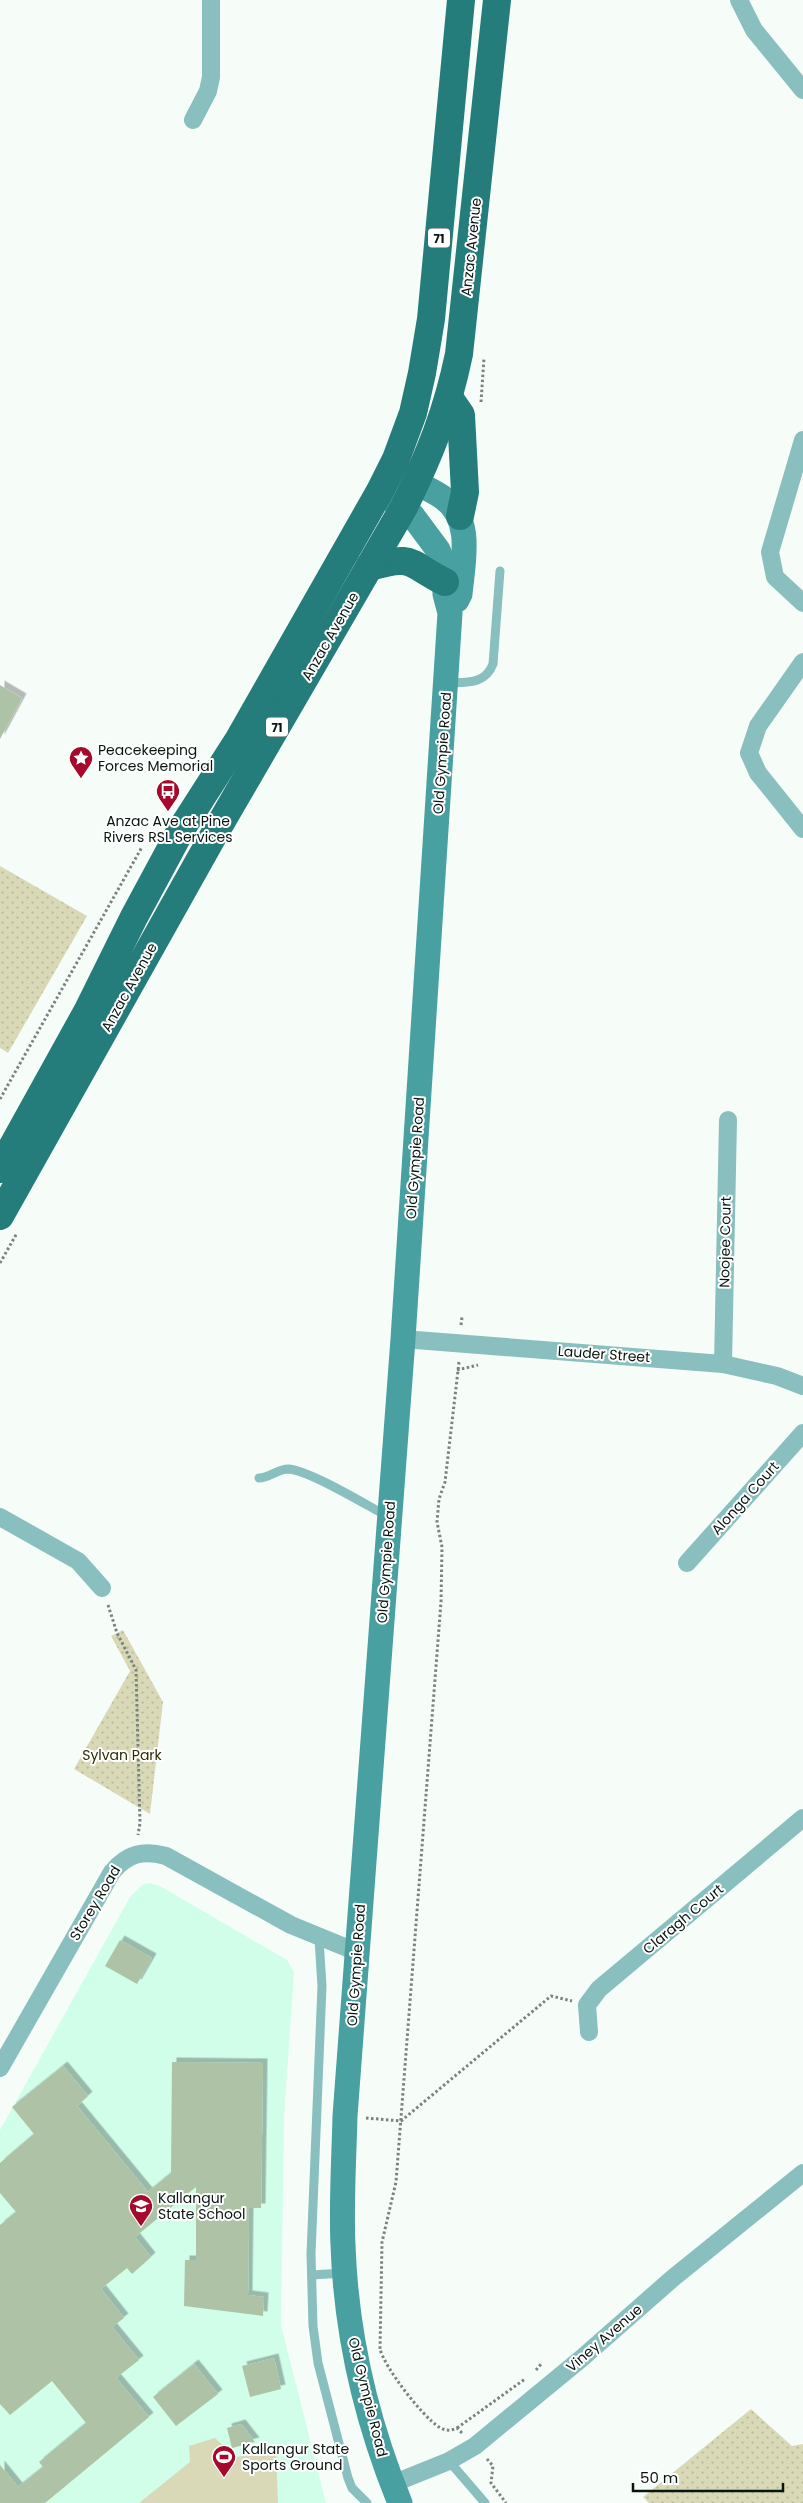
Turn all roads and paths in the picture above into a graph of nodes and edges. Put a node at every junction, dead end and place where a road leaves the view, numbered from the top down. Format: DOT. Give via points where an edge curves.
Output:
graph roads {
  1 [pos="212,0"];
  2 [pos="461,0"];
  3 [pos="497,0"];
  4 [pos="739,0"];
  5 [pos="803,90"];
  6 [pos="193,120"];
  7 [pos="450,399"];
  8 [pos="803,440"];
  9 [pos="385,481"];
  10 [pos="410,495"];
  11 [pos="460,516"];
  12 [pos="369,567"];
  13 [pos="500,571"];
  14 [pos="445,582"];
  15 [pos="803,603"];
  16 [pos="450,613"];
  17 [pos="803,662"];
  18 [pos="446,683"];
  19 [pos="803,829"];
  20 [pos="144,845"];
  21 [pos="134,917"];
  22 [pos="160,932"];
  23 [pos="0,1099"];
  24 [pos="728,1120"];
  25 [pos="0,1168"];
  26 [pos="0,1216"];
  27 [pos="462,1317"];
  28 [pos="402,1338"];
  29 [pos="460,1343"];
  30 [pos="723,1364"];
  31 [pos="803,1386"];
  32 [pos="803,1433"];
  33 [pos="258,1478"];
  34 [pos="0,1517"];
  35 [pos="389,1517"];
  36 [pos="687,1563"];
  37 [pos="102,1588"];
  38 [pos="803,1818"];
  39 [pos="136,1853"];
  40 [pos="319,1939"];
  41 [pos="357,1952"];
  42 [pos="587,2005"];
  43 [pos="589,2032"];
  44 [pos="0,2068"];
  45 [pos="346,2116"];
  46 [pos="401,2121"];
  47 [pos="803,2173"];
  48 [pos="344,2272"];
  49 [pos="312,2275"];
  50 [pos="542,2363"];
  51 [pos="457,2428"];
  52 [pos="474,2446"];
  53 [pos="449,2461"];
  54 [pos="396,2493"];
  55 [pos="367,2503"];
  56 [pos="485,2503"];
  57 [pos="506,2503"];
  1 -- 6 [label="street" via="211,77 208,91"];
  2 -- 9 [label="highway, Anzac Avenue / 71" via="430,319 413,413"];
  3 -- 7 [label="highway, Anzac Avenue / 71" via="465,312"];
  4 -- 5 [label="street" via="754,30"];
  7 -- 10 [label="highway, Anzac Avenue / 71" via="427,462"];
  7 -- 11 [label="highway" via="461,415 465,492"];
  8 -- 15 [label="street" via="770,552 775,577"];
  9 -- 10 [label="main road, Old Gympie Road"];
  9 -- 21 [label="highway, Anzac Avenue / 71" via="239,739 182,828"];
  10 -- 11 [label="main road, Old Gympie Road" via="444,497"];
  10 -- 12 [label="highway, Anzac Avenue / 71"];
  10 -- 14 [label="main road, Old Gympie Road" via="419,523 438,550 444,565"];
  11 -- 16 [label="main road, Old Gympie Road" via="464,546 460,594"];
  12 -- 14 [label="highway" via="407,560"];
  12 -- 22 [label="highway, Anzac Avenue / 71"];
  13 -- 18 [label="lane" via="490,673 475,682"];
  14 -- 16 [label="main road, Old Gympie Road"];
  16 -- 18 [label="main road, Old Gympie Road"];
  17 -- 19 [label="street" via="758,726 749,753 758,773"];
  18 -- 28 [label="main road, Old Gympie Road"];
  20 -- 23 [label="path"];
  21 -- 22 [label="highway"];
  21 -- 25 [label="highway, Anzac Avenue / 71" via="88,1010"];
  22 -- 26 [label="highway, Anzac Avenue / 71"];
  24 -- 30 [label="street, Noojee Court"];
  27 -- 29 [label="path"];
  28 -- 29 [label="street, Lauder Street"];
  28 -- 35 [label="main road, Old Gympie Road"];
  29 -- 30 [label="street, Lauder Street"];
  29 -- 46 [label="path" via="445,1482 439,1499 437,1522 442,1547 441,1602"];
  30 -- 31 [label="street, Lauder Street" via="778,1376"];
  32 -- 36 [label="street, Alonga Court"];
  33 -- 35 [label="lane" via="267,1478 286,1469 303,1473"];
  34 -- 37 [label="street" via="78,1561"];
  35 -- 41 [label="main road, Old Gympie Road"];
  37 -- 39 [label="path" via="117,1633 136,1670 140,1823"];
  38 -- 42 [label="street, Claragh Court" via="599,1989"];
  39 -- 40 [label="street" via="166,1856"];
  39 -- 44 [label="street, Storey Road" via="122,1860 112,1872"];
  40 -- 41 [label="street"];
  40 -- 49 [label="lane" via="322,1986"];
  41 -- 45 [label="main road, Old Gympie Road"];
  42 -- 43 [label="street"];
  42 -- 46 [label="path" via="552,1996"];
  45 -- 46 [label="path"];
  45 -- 48 [label="main road, Old Gympie Road"];
  46 -- 51 [label="path" via="394,2198 382,2242 380,2349 394,2377 434,2423 446,2430"];
  47 -- 52 [label="street, Viney Avenue"];
  48 -- 49 [label="lane"];
  48 -- 54 [label="main road, Old Gympie Road" via="354,2354 375,2434"];
  49 -- 55 [label="lane" via="315,2344 330,2413 352,2488"];
  50 -- 51 [label="path"];
  51 -- 52 [label="path"];
  52 -- 53 [label="street, Viney Avenue"];
  52 -- 57 [label="path" via="493,2466 491,2483"];
  53 -- 54 [label="street, Viney Avenue"];
  53 -- 56 [label="lane"];
}
